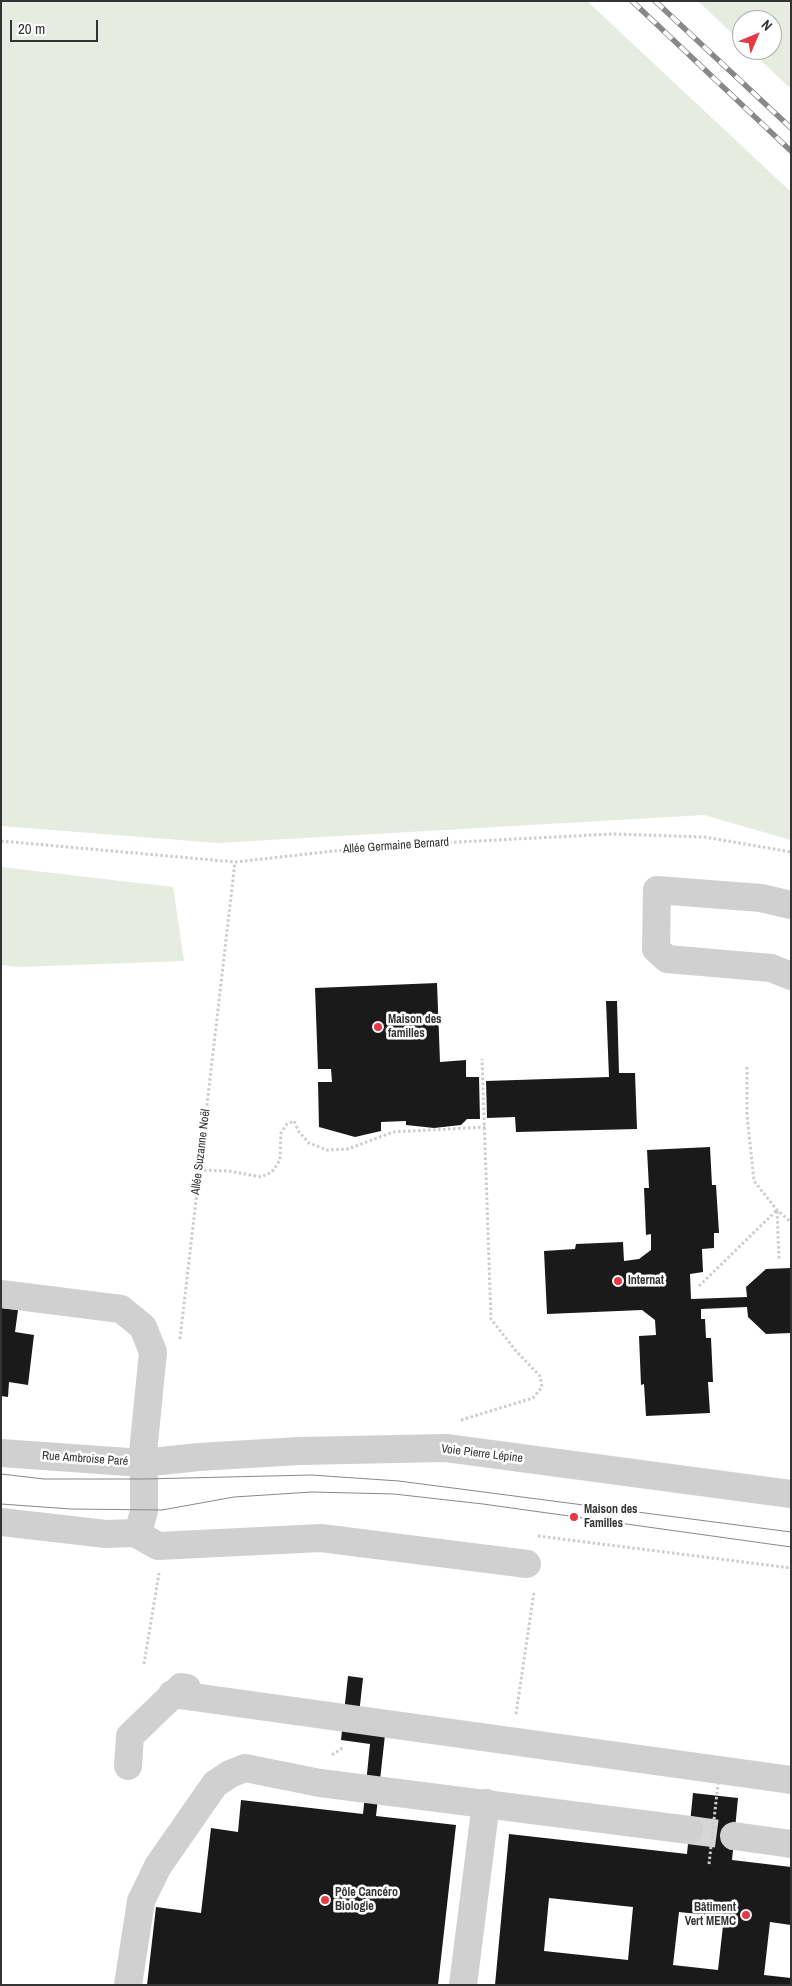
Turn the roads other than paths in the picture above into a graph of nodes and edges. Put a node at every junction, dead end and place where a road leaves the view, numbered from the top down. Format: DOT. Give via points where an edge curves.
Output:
graph roads {
  1 [pos="791,905"];
  2 [pos="791,976"];
  3 [pos="1,1294"];
  4 [pos="1,1453"];
  5 [pos="142,1463"];
  6 [pos="791,1494"];
  7 [pos="1,1522"];
  8 [pos="135,1532"];
  9 [pos="534,1564"];
  10 [pos="176,1691"];
  11 [pos="128,1766"];
  12 [pos="687,1766"];
  13 [pos="791,1780"];
  14 [pos="486,1803"];
  15 [pos="689,1830"];
  16 [pos="734,1836"];
  17 [pos="791,1844"];
  18 [pos="128,1985"];
  19 [pos="463,1985"];
  1 -- 2 [label="street" via="761,898 657,890 656,949 667,959 771,968"];
  3 -- 5 [label="street" via="121,1309 143,1327 153,1352"];
  4 -- 5 [label="street, Rue Ambroise Paré"];
  5 -- 6 [label="street, Voie Pierre Lépine" via="299,1451 446,1448"];
  5 -- 8 [label="street, Rue Ambroise Paré" via="144,1510"];
  7 -- 8 [label="street" via="106,1534"];
  8 -- 9 [label="street" via="158,1546 320,1538"];
  10 -- 11 [label="street" via="130,1736"];
  10 -- 12 [label="street"];
  10 -- 12 [label="street" via="513,1737"];
  12 -- 13 [label="street" via="720,1764"];
  14 -- 15 [label="street"];
  14 -- 18 [label="street" via="320,1783 245,1768 230,1774 216,1784 158,1866 141,1901"];
  14 -- 19 [label="street"];
  16 -- 17 [label="street"];
}
